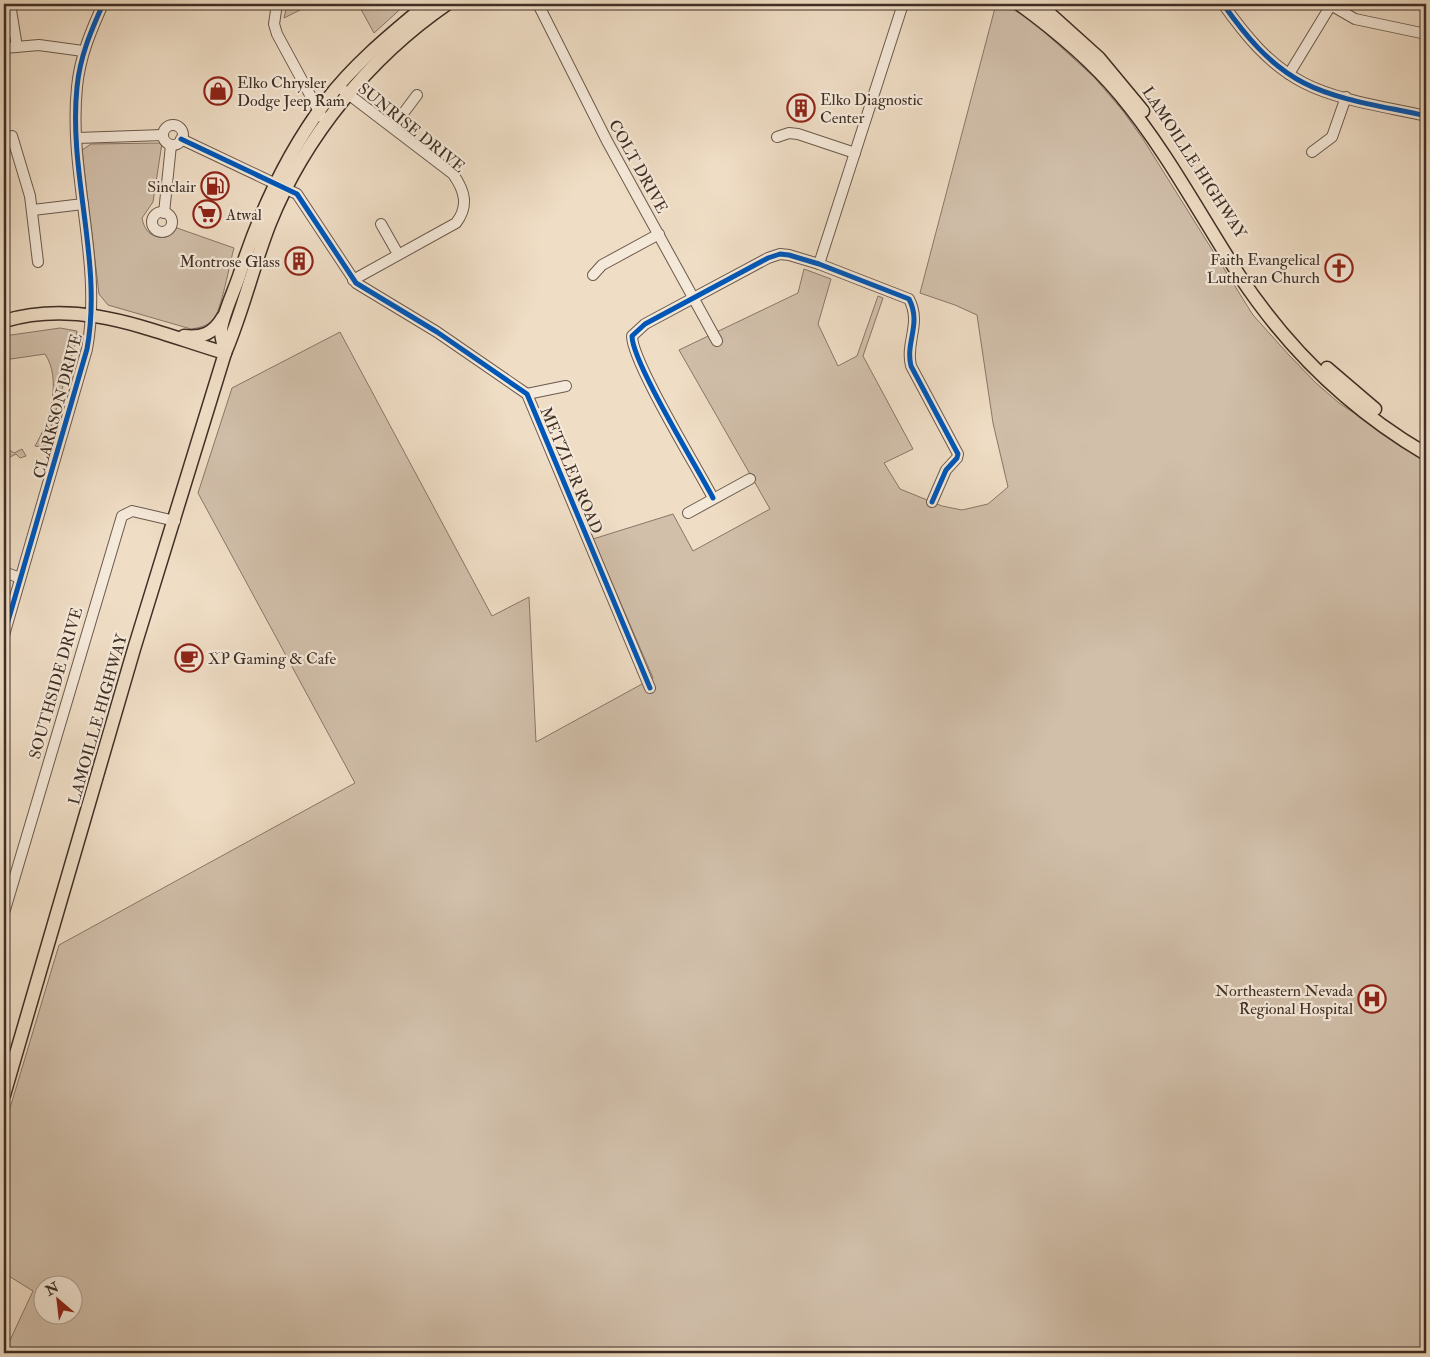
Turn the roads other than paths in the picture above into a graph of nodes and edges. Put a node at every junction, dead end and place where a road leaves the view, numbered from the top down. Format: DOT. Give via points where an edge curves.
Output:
graph roads {
  1 [pos="10,4"];
  2 [pos="104,4"];
  3 [pos="277,4"];
  4 [pos="427,4"];
  5 [pos="447,4"];
  6 [pos="538,4"];
  7 [pos="902,4"];
  8 [pos="1019,4"];
  9 [pos="1039,4"];
  10 [pos="1223,4"];
  11 [pos="1330,5"];
  12 [pos="1426,34"];
  13 [pos="17,47"];
  14 [pos="4,48"];
  15 [pos="84,51"];
  16 [pos="1289,74"];
  17 [pos="344,91"];
  18 [pos="417,95"];
  19 [pos="1346,97"];
  20 [pos="319,112"];
  21 [pos="1426,116"];
  22 [pos="326,124"];
  23 [pos="392,127"];
  24 [pos="163,135"];
  25 [pos="12,136"];
  26 [pos="777,137"];
  27 [pos="77,138"];
  28 [pos="182,139"];
  29 [pos="171,145"];
  30 [pos="1312,152"];
  31 [pos="855,153"];
  32 [pos="280,187"];
  33 [pos="82,204"];
  34 [pos="33,210"];
  35 [pos="164,213"];
  36 [pos="382,224"];
  37 [pos="659,234"];
  38 [pos="398,254"];
  39 [pos="38,262"];
  40 [pos="819,264"];
  41 [pos="593,275"];
  42 [pos="353,280"];
  43 [pos="237,283"];
  44 [pos="694,298"];
  45 [pos="90,319"];
  46 [pos="4,321"];
  47 [pos="152,329"];
  48 [pos="4,330"];
  49 [pos="717,341"];
  50 [pos="224,356"];
  51 [pos="566,386"];
  52 [pos="527,394"];
  53 [pos="1426,444"];
  54 [pos="1426,454"];
  55 [pos="750,478"];
  56 [pos="714,498"];
  57 [pos="932,502"];
  58 [pos="688,513"];
  59 [pos="175,521"];
  60 [pos="4,572"];
  61 [pos="20,578"];
  62 [pos="4,634"];
  63 [pos="650,688"];
  64 [pos="4,913"];
  65 [pos="4,1094"];
  1 -- 13 [label="street"];
  2 -- 15 [label="street, CLARKSON DRIVE"];
  3 -- 20 [label="street" via="274,24 277,34"];
  4 -- 17 [label="main road, LAMOILLE HIGHWAY" via="380,44"];
  5 -- 17 [label="main road, LAMOILLE HIGHWAY"];
  6 -- 37 [label="street, COLT DRIVE"];
  7 -- 31 [label="street"];
  8 -- 54 [label="main road, LAMOILLE HIGHWAY" via="1071,45 1120,94 1149,132 1240,276 1290,342 1354,404"];
  9 -- 53 [label="main road, LAMOILLE HIGHWAY" via="1082,41 1132,96 1246,271 1288,327 1322,364 1358,395"];
  10 -- 16 [label="street" via="1246,37"];
  11 -- 12 [label="street" via="1355,19"];
  11 -- 16 [label="street"];
  13 -- 14 [label="street"];
  13 -- 15 [label="street" via="53,45"];
  15 -- 27 [label="street, CLARKSON DRIVE" via="77,86"];
  16 -- 19 [label="street" via="1306,84"];
  17 -- 20 [label="main road, LAMOILLE HIGHWAY"];
  17 -- 22 [label="main road, LAMOILLE HIGHWAY"];
  17 -- 23 [label="street, SUNRISE DRIVE"];
  18 -- 23 [label="street"];
  19 -- 21 [label="street"];
  19 -- 30 [label="street" via="1332,137"];
  20 -- 22 [label="street"];
  20 -- 32 [label="main road, LAMOILLE HIGHWAY" via="296,146"];
  22 -- 32 [label="main road, LAMOILLE HIGHWAY"];
  23 -- 38 [label="street, SUNRISE DRIVE" via="453,174 464,196 464,207 456,223"];
  24 -- 27 [label="street"];
  24 -- 28 [label="street" via="167,127 173,126 181,130"];
  24 -- 29 [label="street" via="164,141"];
  25 -- 34 [label="street"];
  26 -- 31 [label="street" via="798,134"];
  27 -- 33 [label="street, CLARKSON DRIVE"];
  28 -- 29 [label="street"];
  28 -- 32 [label="street, METZLER ROAD"];
  29 -- 35 [label="street"];
  31 -- 40 [label="street"];
  32 -- 42 [label="street, METZLER ROAD" via="301,198"];
  32 -- 43 [label="main road, LAMOILLE HIGHWAY" via="254,232"];
  32 -- 50 [label="main road, LAMOILLE HIGHWAY"];
  33 -- 34 [label="street"];
  33 -- 45 [label="street, CLARKSON DRIVE" via="90,262"];
  34 -- 39 [label="street"];
  36 -- 38 [label="street"];
  37 -- 41 [label="street" via="602,264"];
  37 -- 44 [label="street, COLT DRIVE"];
  38 -- 42 [label="street, SUNRISE DRIVE"];
  40 -- 44 [label="street" via="780,254"];
  40 -- 57 [label="street" via="904,296 912,304 915,315 910,351 912,367 958,454 949,465"];
  42 -- 52 [label="street, METZLER ROAD" via="437,332"];
  43 -- 47 [label="main road" via="223,317 209,334 194,337"];
  43 -- 50 [label="main road, LAMOILLE HIGHWAY" via="221,329"];
  44 -- 49 [label="street, COLT DRIVE"];
  44 -- 56 [label="street" via="636,330 632,343"];
  45 -- 46 [label="main road" via="47,314"];
  45 -- 47 [label="main road" via="117,319"];
  45 -- 48 [label="main road"];
  45 -- 50 [label="main road"];
  45 -- 61 [label="street, CLARKSON DRIVE" via="87,349"];
  47 -- 50 [label="main road"];
  50 -- 59 [label="main road, LAMOILLE HIGHWAY"];
  51 -- 52 [label="street"];
  52 -- 63 [label="street, METZLER ROAD"];
  55 -- 56 [label="street"];
  56 -- 58 [label="street"];
  59 -- 64 [label="street, SOUTHSIDE DRIVE" via="132,511 122,516"];
  59 -- 65 [label="main road, LAMOILLE HIGHWAY" via="134,649"];
  60 -- 61 [label="street"];
  61 -- 62 [label="street, CLARKSON DRIVE"];
}
